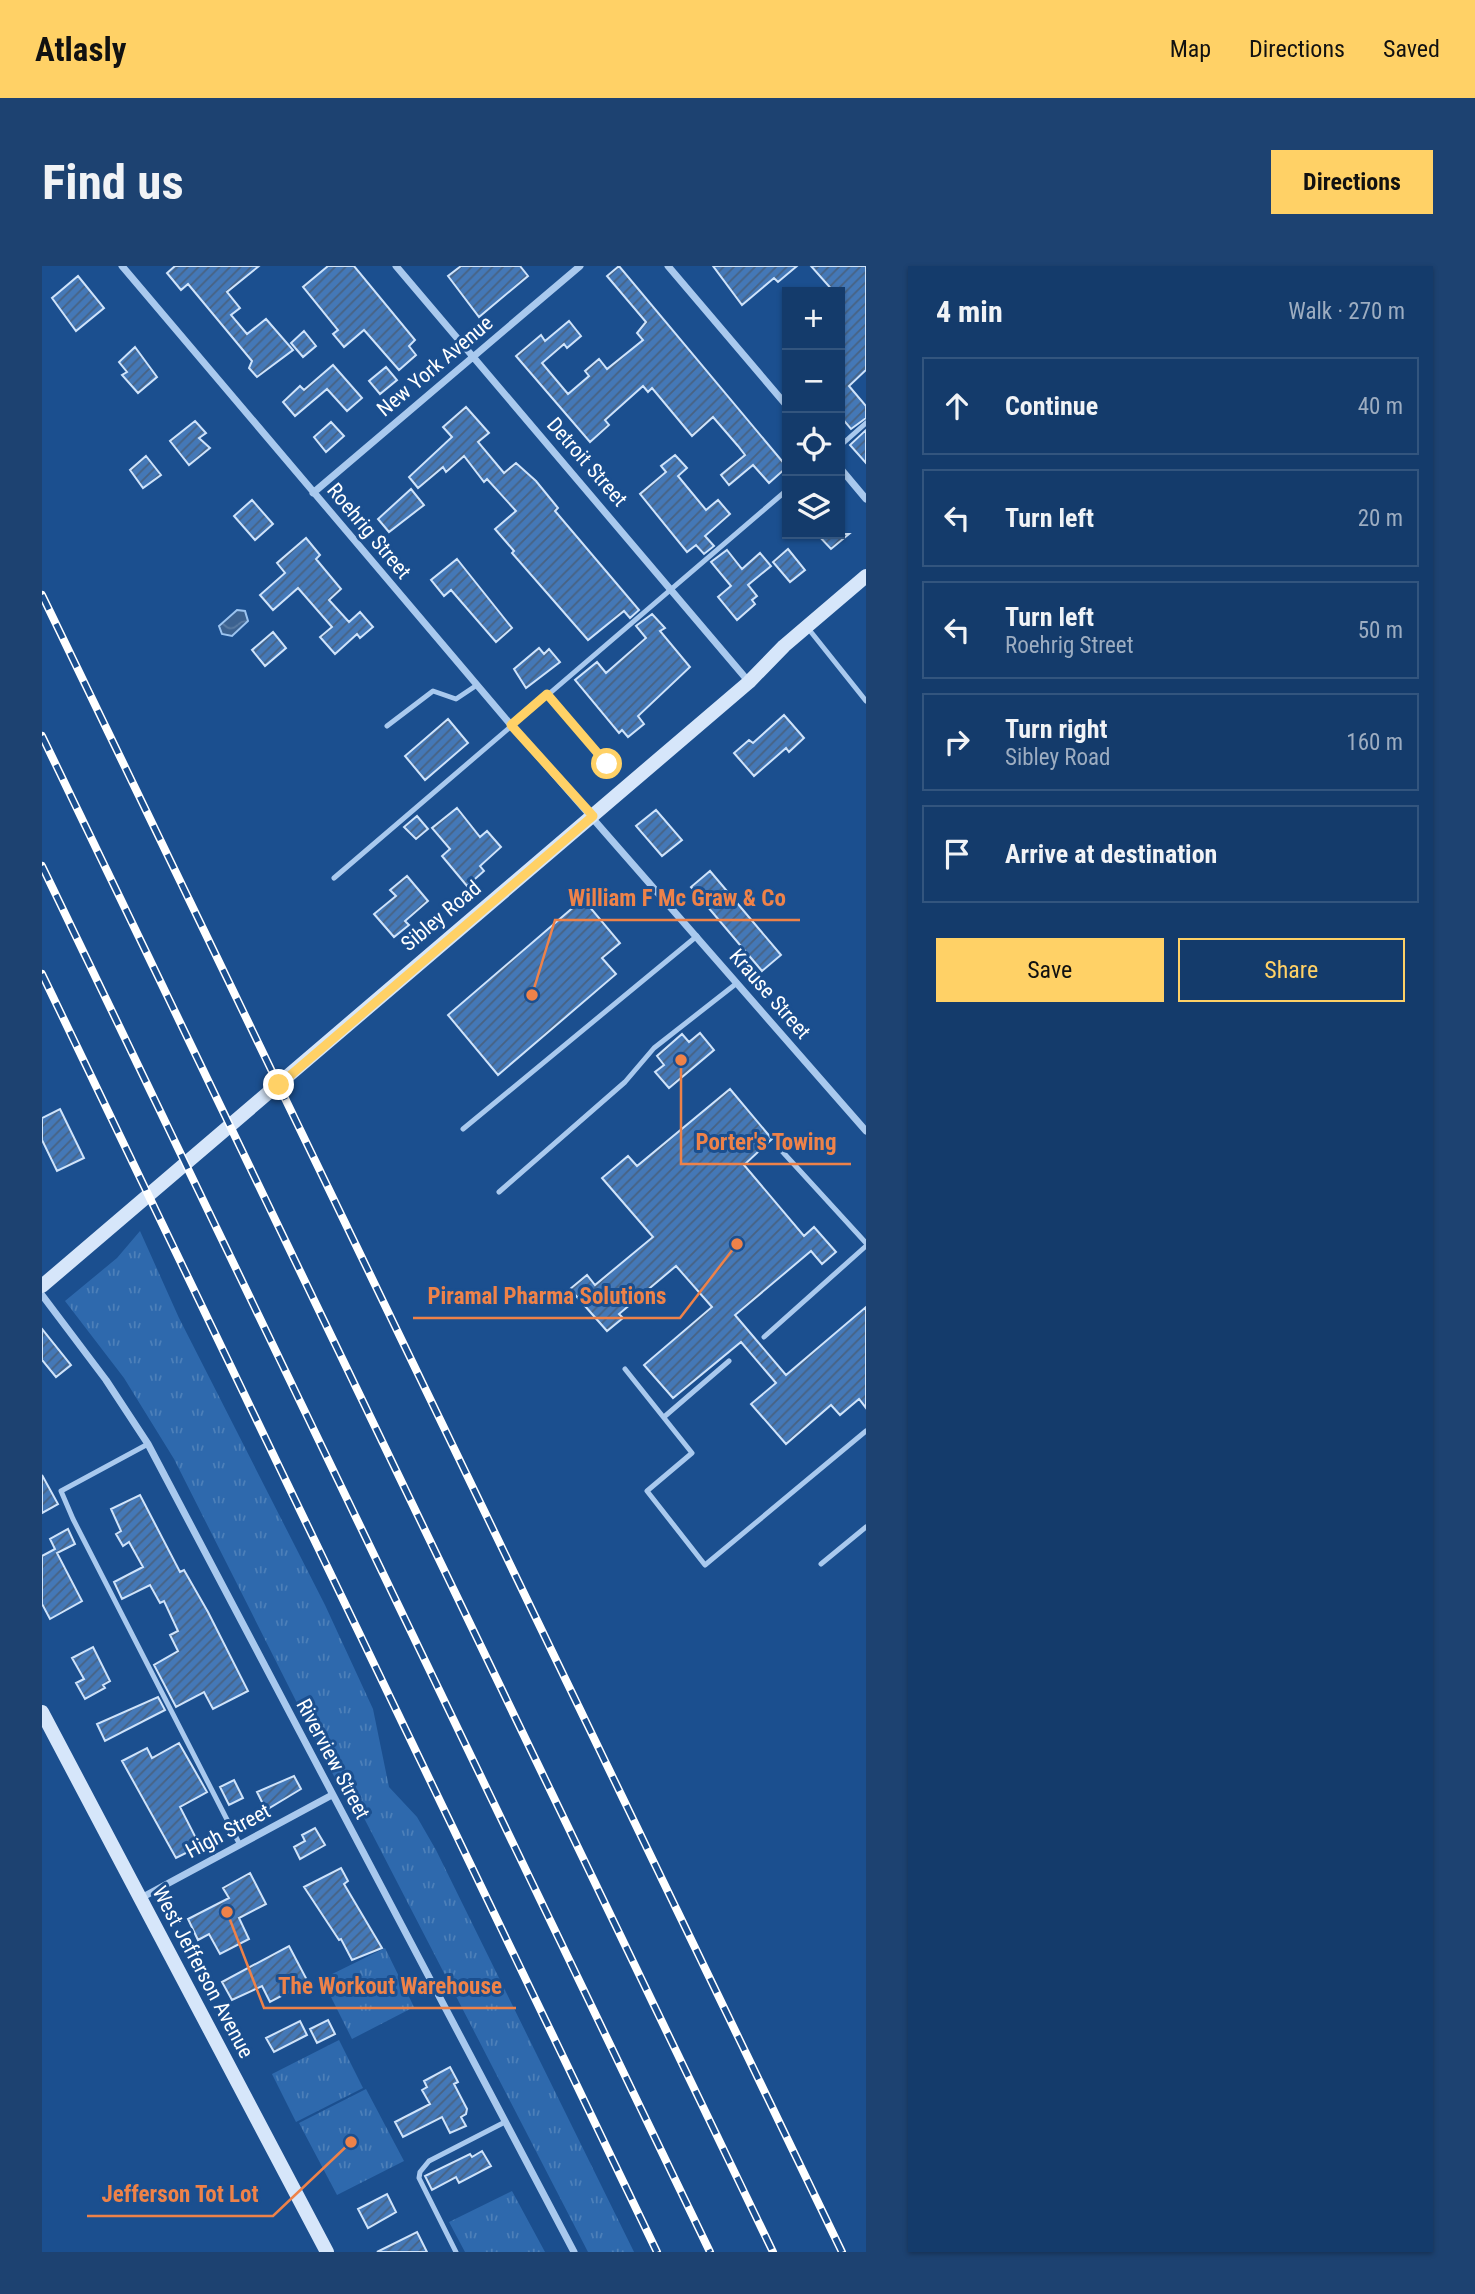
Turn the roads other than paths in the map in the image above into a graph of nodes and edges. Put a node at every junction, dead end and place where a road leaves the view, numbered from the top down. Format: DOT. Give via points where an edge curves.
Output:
graph roads {
  1 [pos="122,266"];
  2 [pos="396,266"];
  3 [pos="580,266"];
  4 [pos="668,266"];
  5 [pos="472,357"];
  6 [pos="782,400"];
  7 [pos="866,423"];
  8 [pos="845,442"];
  9 [pos="845,474"];
  10 [pos="313,493"];
  11 [pos="782,494"];
  12 [pos="866,499"];
  13 [pos="866,576"];
  14 [pos="672,587"];
  15 [pos="807,627"];
  16 [pos="750,682"];
  17 [pos="477,685"];
  18 [pos="547,694"];
  19 [pos="866,701"];
  20 [pos="511,725"];
  21 [pos="387,726"];
  22 [pos="607,764"];
  23 [pos="593,816"];
  24 [pos="334,878"];
  25 [pos="697,936"];
  26 [pos="737,982"];
  27 [pos="463,1129"];
  28 [pos="866,1132"];
  29 [pos="780,1149"];
  30 [pos="499,1192"];
  31 [pos="866,1245"];
  32 [pos="42,1286"];
  33 [pos="42,1295"];
  34 [pos="764,1337"];
  35 [pos="729,1362"];
  36 [pos="625,1369"];
  37 [pos="664,1417"];
  38 [pos="866,1431"];
  39 [pos="148,1444"];
  40 [pos="866,1527"];
  41 [pos="821,1564"];
  42 [pos="42,1712"];
  43 [pos="332,1796"];
  44 [pos="240,1845"];
  45 [pos="141,1898"];
  46 [pos="505,2122"];
  47 [pos="327,2252"];
  48 [pos="456,2252"];
  49 [pos="574,2252"];
  1 -- 10 [label="street, Roehrig Street"];
  2 -- 5 [label="street, Detroit Street"];
  3 -- 5 [label="street, New York Avenue"];
  4 -- 6 [label="street"];
  5 -- 10 [label="street, New York Avenue"];
  5 -- 14 [label="street, Detroit Street"];
  7 -- 8 [label="lane"];
  9 -- 12 [label="street"];
  10 -- 17 [label="street, Roehrig Street"];
  11 -- 14 [label="lane"];
  13 -- 15 [label="main road, Sibley Road"];
  14 -- 16 [label="street, Detroit Street"];
  14 -- 18 [label="lane"];
  15 -- 16 [label="main road, Sibley Road"];
  15 -- 19 [label="lane"];
  16 -- 23 [label="main road, Sibley Road"];
  17 -- 20 [label="street, Roehrig Street"];
  17 -- 21 [label="lane" via="456,699 433,691"];
  18 -- 20 [label="lane"];
  18 -- 22 [label="lane"];
  20 -- 23 [label="street, Roehrig Street"];
  20 -- 24 [label="lane"];
  23 -- 25 [label="street, Krause Street"];
  23 -- 32 [label="main road, Sibley Road"];
  25 -- 26 [label="street, Krause Street"];
  25 -- 27 [label="lane"];
  26 -- 28 [label="street, Krause Street"];
  26 -- 30 [label="lane" via="654,1048 625,1082"];
  29 -- 31 [label="lane"];
  31 -- 34 [label="lane"];
  33 -- 39 [label="street, Riverview Street"];
  35 -- 37 [label="lane"];
  36 -- 37 [label="lane"];
  37 -- 38 [label="lane" via="692,1453 647,1492 705,1565"];
  39 -- 43 [label="street, Riverview Street"];
  39 -- 44 [label="lane" via="61,1491"];
  40 -- 41 [label="lane"];
  42 -- 45 [label="main road, West Jefferson Avenue"];
  43 -- 44 [label="street, High Street"];
  43 -- 46 [label="street, Riverview Street"];
  44 -- 45 [label="street, High Street"];
  45 -- 47 [label="main road, West Jefferson Avenue"];
  46 -- 48 [label="lane" via="429,2161 420,2172"];
  46 -- 49 [label="street, Riverview Street"];
}
